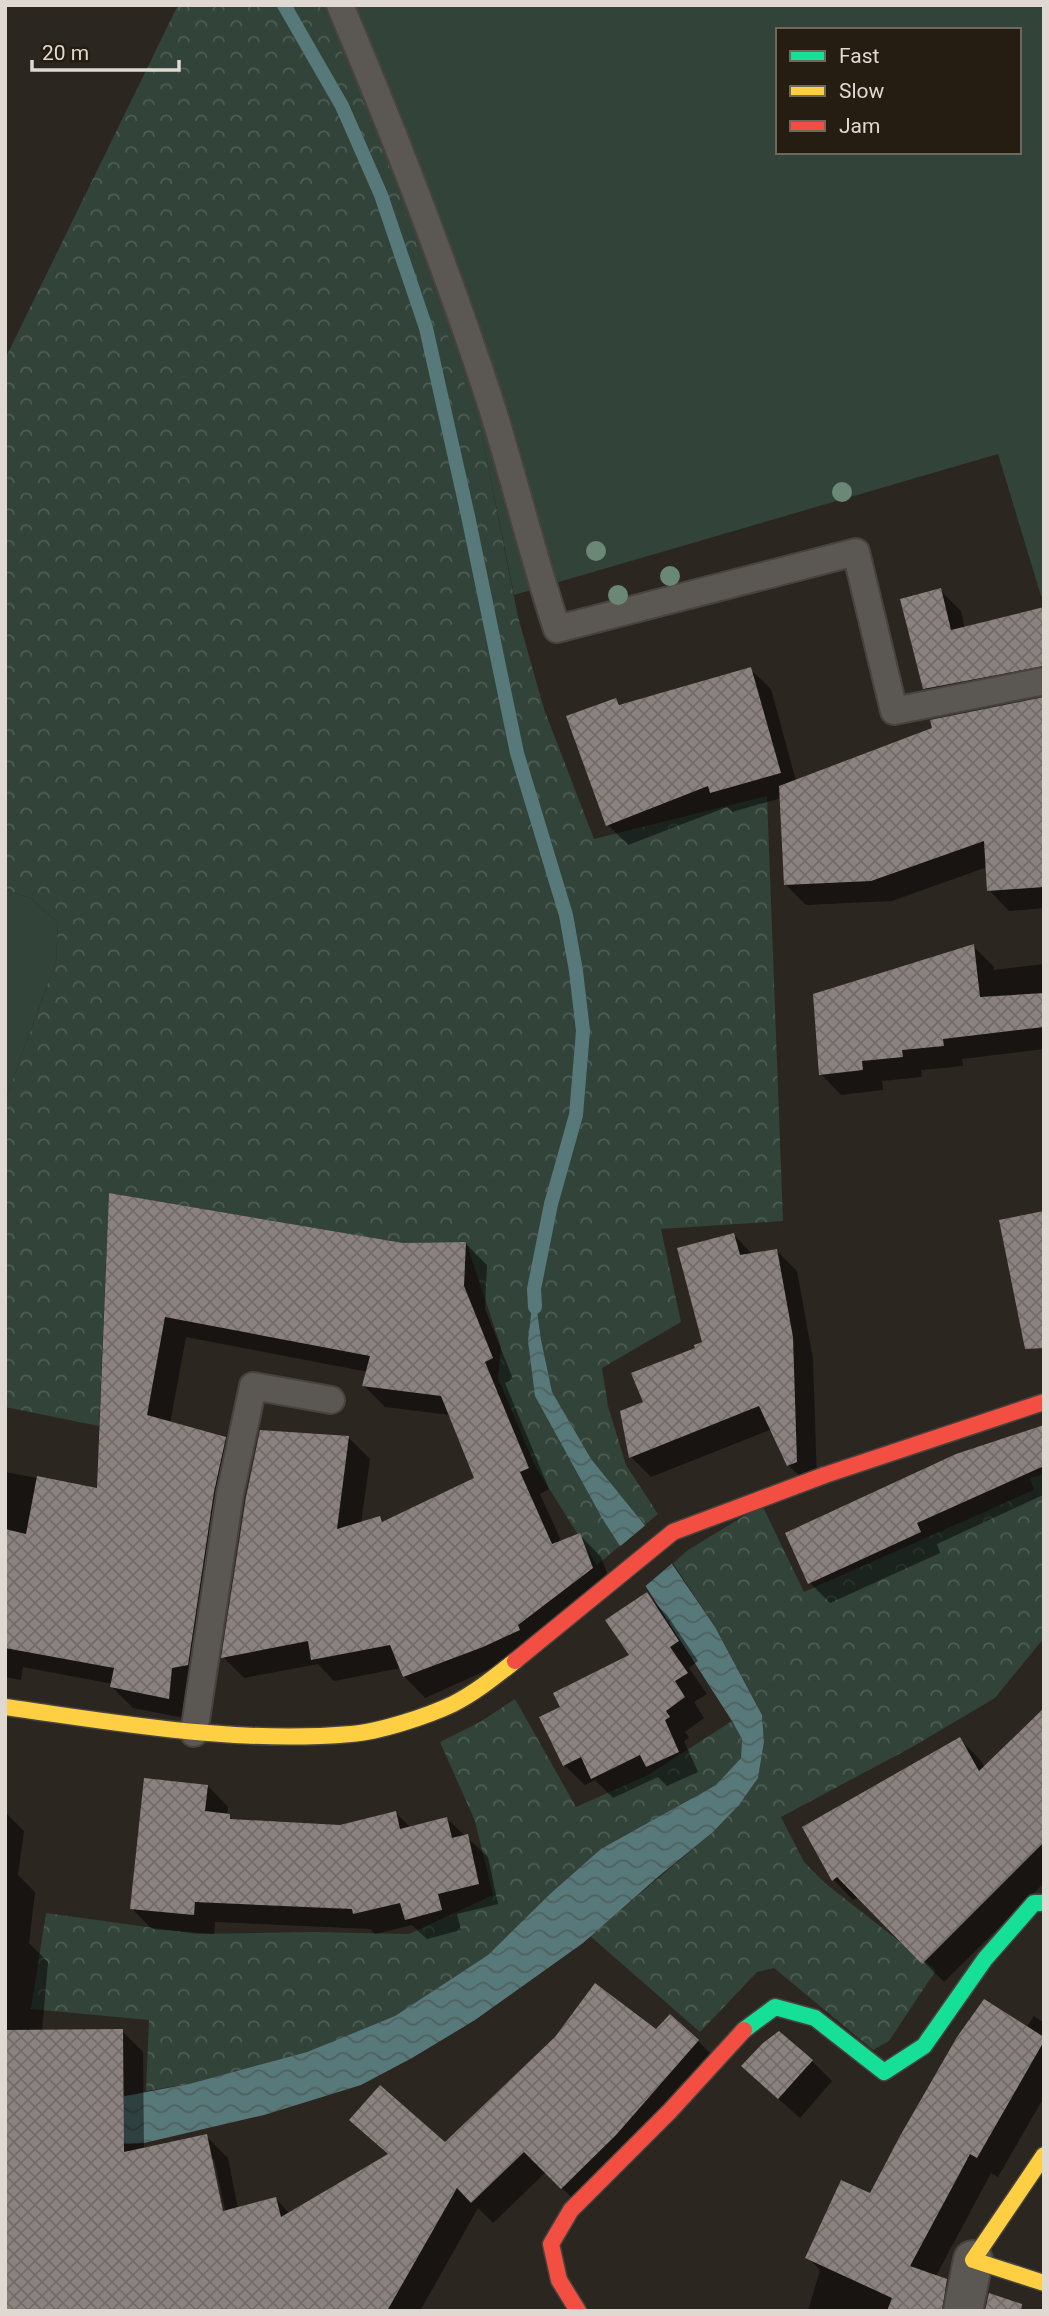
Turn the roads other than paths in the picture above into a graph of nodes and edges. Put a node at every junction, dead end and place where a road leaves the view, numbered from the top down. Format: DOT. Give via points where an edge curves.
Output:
graph roads {
  1 [pos="340,5"];
  2 [pos="1044,681"];
  3 [pos="331,1401"];
  4 [pos="1044,1402"];
  5 [pos="5,1707"];
  6 [pos="194,1732"];
  7 [pos="1044,1903"];
  8 [pos="1044,2155"];
  9 [pos="973,2260"];
  10 [pos="1044,2283"];
  11 [pos="578,2311"];
  12 [pos="962,2311"];
  1 -- 2 [label="lane" via="396,139 486,389 557,629 856,552 894,711"];
  3 -- 6 [label="lane" via="253,1386 230,1494"];
  4 -- 6 [label="street" via="825,1475 673,1532 492,1679 455,1703 417,1718 354,1734"];
  5 -- 6 [label="street"];
  7 -- 11 [label="street" via="1034,1903 985,1959 923,2046 884,2072 815,2018 775,2007 748,2026 571,2210 551,2244 559,2280"];
  8 -- 9 [label="street"];
  9 -- 10 [label="street"];
  9 -- 12 [label="street"];
}
